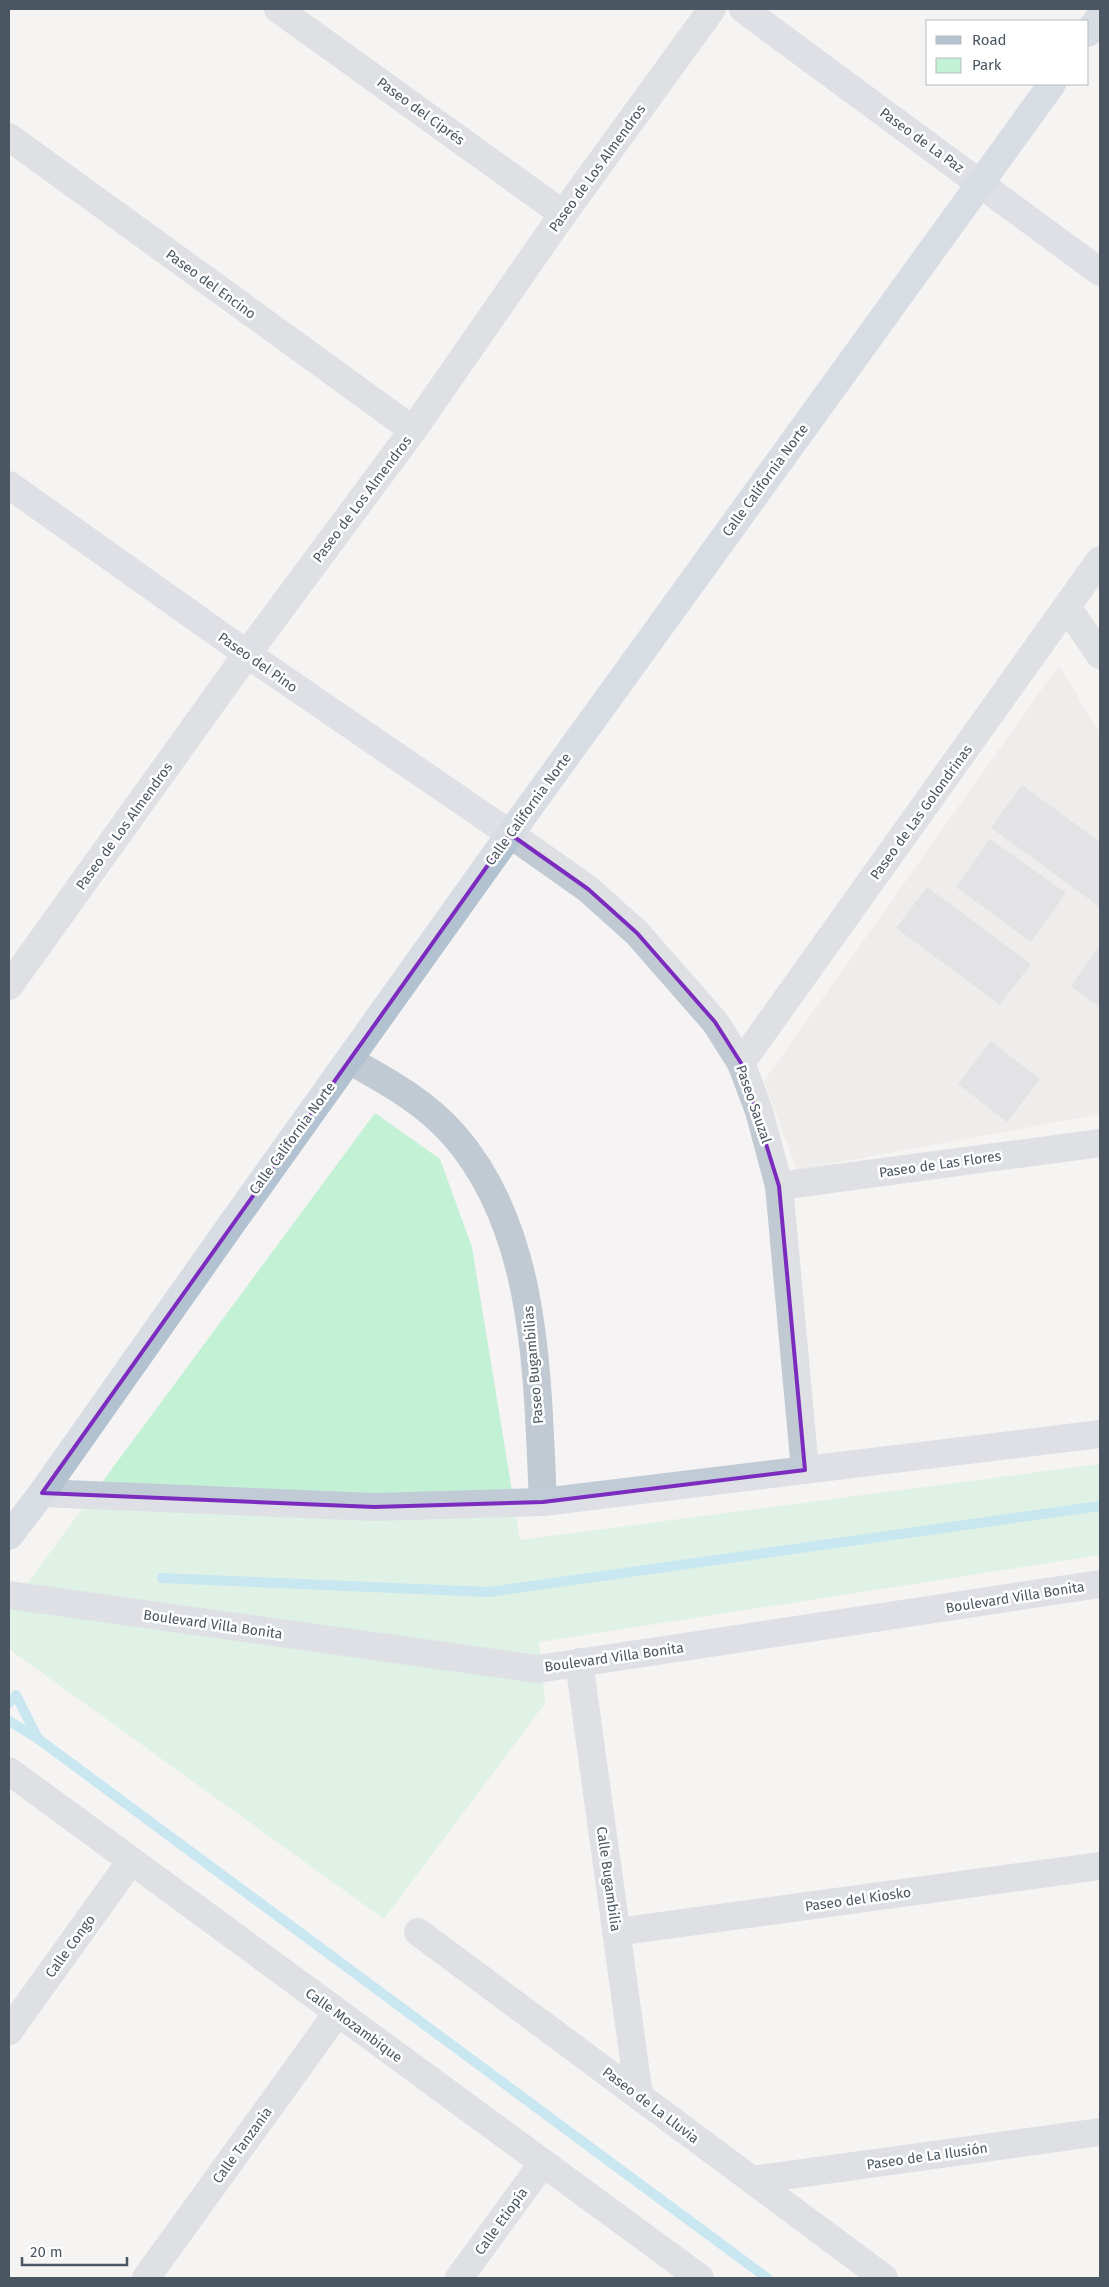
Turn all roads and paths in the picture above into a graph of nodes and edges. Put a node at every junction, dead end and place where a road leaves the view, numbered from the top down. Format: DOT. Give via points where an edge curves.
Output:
graph roads {
  1 [pos="278,9"];
  2 [pos="712,9"];
  3 [pos="743,9"];
  4 [pos="1100,16"];
  5 [pos="1089,32"];
  6 [pos="1051,85"];
  7 [pos="9,137"];
  8 [pos="980,183"];
  9 [pos="563,214"];
  10 [pos="1100,272"];
  11 [pos="413,430"];
  12 [pos="9,485"];
  13 [pos="1100,560"];
  14 [pos="1067,607"];
  15 [pos="247,654"];
  16 [pos="1100,655"];
  17 [pos="510,834"];
  18 [pos="9,986"];
  19 [pos="349,1060"];
  20 [pos="741,1063"];
  21 [pos="1100,1143"];
  22 [pos="779,1186"];
  23 [pos="1100,1434"];
  24 [pos="805,1470"];
  25 [pos="42,1493"];
  26 [pos="543,1502"];
  27 [pos="9,1536"];
  28 [pos="1100,1584"];
  29 [pos="9,1595"];
  30 [pos="579,1662"];
  31 [pos="9,1771"];
  32 [pos="131,1861"];
  33 [pos="1100,1866"];
  34 [pos="418,1932"];
  35 [pos="616,1932"];
  36 [pos="338,2012"];
  37 [pos="9,2031"];
  38 [pos="639,2096"];
  39 [pos="1100,2132"];
  40 [pos="543,2163"];
  41 [pos="753,2180"];
  42 [pos="146,2278"];
  43 [pos="459,2278"];
  44 [pos="700,2278"];
  45 [pos="884,2278"];
  1 -- 9 [label="street, Paseo del Ciprés"];
  2 -- 9 [label="street, Paseo de Los Almendros"];
  3 -- 8 [label="street, Paseo de La Paz"];
  4 -- 5 [label="main road"];
  6 -- 8 [label="main road, Calle California Norte"];
  7 -- 11 [label="street, Paseo del Encino"];
  8 -- 10 [label="street, Paseo de La Paz"];
  8 -- 17 [label="main road, Calle California Norte"];
  9 -- 11 [label="street, Paseo de Los Almendros"];
  11 -- 15 [label="street, Paseo de Los Almendros"];
  12 -- 15 [label="street, Paseo del Pino"];
  13 -- 14 [label="street, Paseo de Las Golondrinas"];
  14 -- 16 [label="street"];
  14 -- 20 [label="street, Paseo de Las Golondrinas"];
  15 -- 17 [label="street, Paseo del Pino"];
  15 -- 18 [label="street, Paseo de Los Almendros"];
  17 -- 19 [label="main road, Calle California Norte"];
  17 -- 20 [label="street, Paseo Sauzal" via="588,889 637,932 715,1022"];
  19 -- 25 [label="main road, Calle California Norte"];
  19 -- 26 [label="street, Paseo Bugambilias" via="410,1095 453,1133 476,1164 502,1214 530,1311"];
  20 -- 22 [label="street, Paseo Sauzal" via="759,1111"];
  21 -- 22 [label="street, Paseo de Las Flores"];
  22 -- 24 [label="street, Paseo Sauzal"];
  23 -- 24 [label="street"];
  24 -- 26 [label="street"];
  25 -- 26 [label="street" via="374,1507"];
  25 -- 27 [label="main road, Calle California Norte"];
  28 -- 30 [label="street, Boulevard Villa Bonita"];
  29 -- 30 [label="street, Boulevard Villa Bonita" via="538,1668"];
  30 -- 35 [label="street, Calle Bugambilia"];
  31 -- 32 [label="street, Calle Mozambique"];
  32 -- 36 [label="street, Calle Mozambique"];
  32 -- 37 [label="street, Calle Congo"];
  33 -- 35 [label="street, Paseo del Kiosko"];
  34 -- 38 [label="street, Paseo de La Lluvia"];
  35 -- 38 [label="street, Calle Bugambilia"];
  36 -- 40 [label="street, Calle Mozambique"];
  36 -- 42 [label="street, Calle Tanzania"];
  38 -- 41 [label="street, Paseo de La Lluvia"];
  39 -- 41 [label="street, Paseo de La Ilusión"];
  40 -- 43 [label="street, Calle Etiopía"];
  40 -- 44 [label="street, Calle Mozambique"];
  41 -- 45 [label="street, Paseo de La Lluvia"];
}
